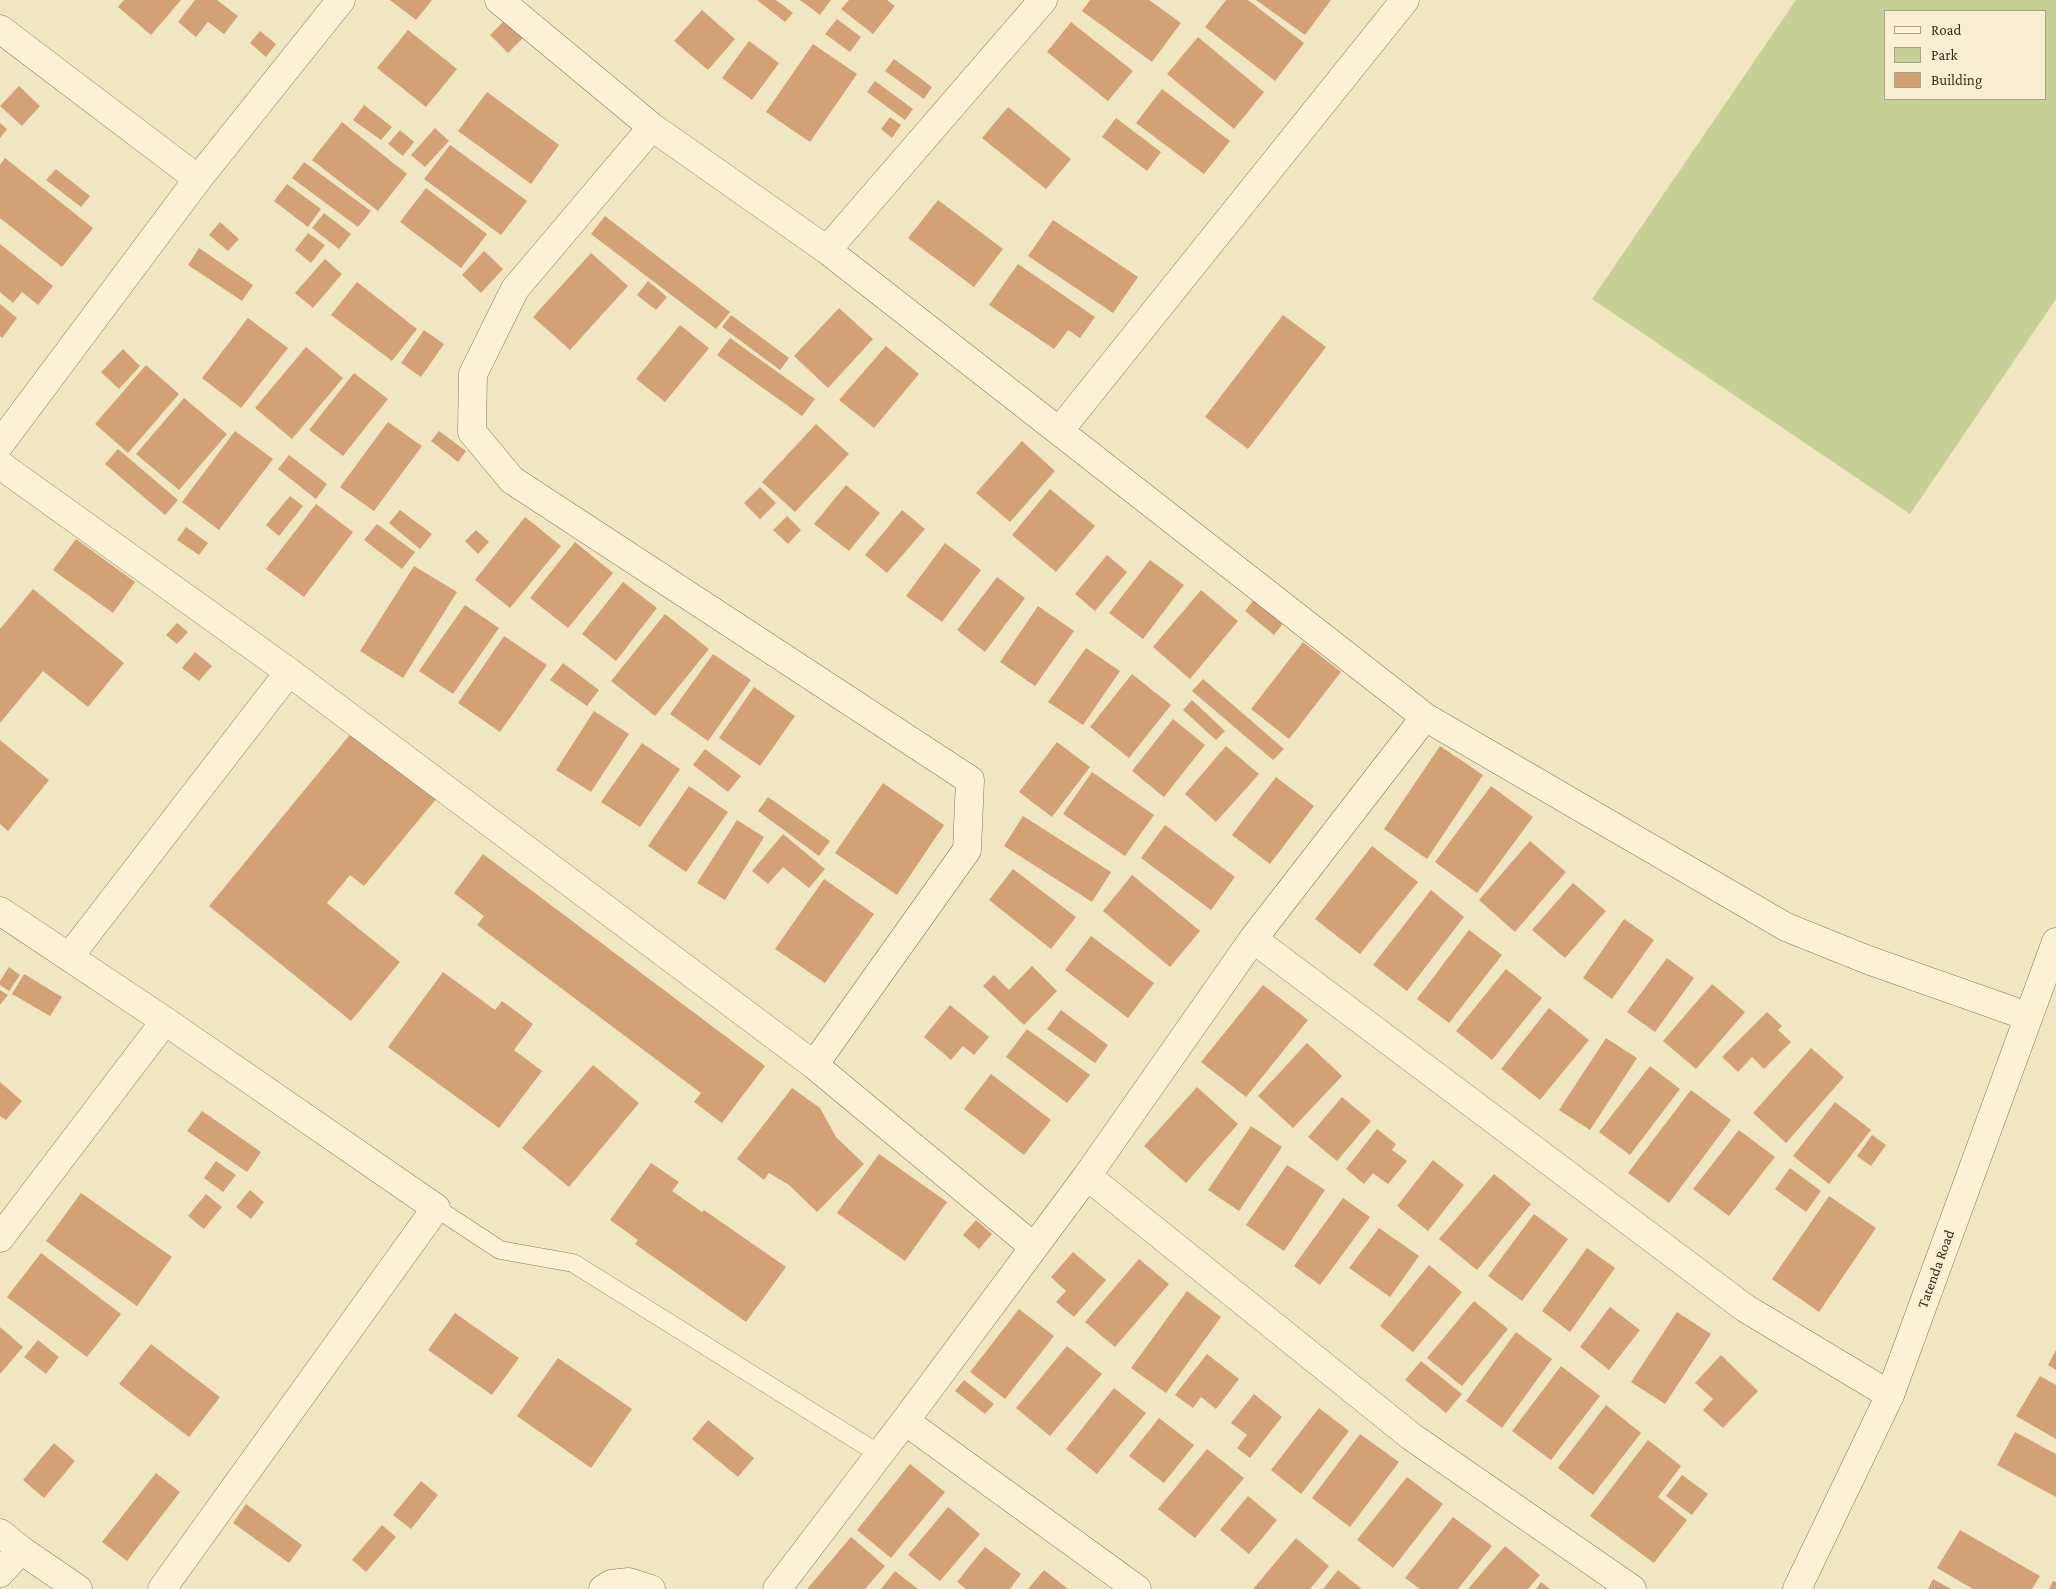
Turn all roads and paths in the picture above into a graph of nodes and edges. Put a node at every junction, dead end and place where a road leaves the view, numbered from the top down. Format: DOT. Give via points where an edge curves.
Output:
graph roads {
  1 [pos="341,0"];
  2 [pos="499,0"];
  3 [pos="1405,0"];
  4 [pos="1034,3"];
  5 [pos="0,29"];
  6 [pos="652,127"];
  7 [pos="198,179"];
  8 [pos="827,250"];
  9 [pos="1060,430"];
  10 [pos="0,444"];
  11 [pos="0,465"];
  12 [pos="289,672"];
  13 [pos="1425,717"];
  14 [pos="0,911"];
  15 [pos="1253,939"];
  16 [pos="2056,942"];
  17 [pos="68,957"];
  18 [pos="2027,1016"];
  19 [pos="165,1021"];
  20 [pos="814,1065"];
  21 [pos="1087,1176"];
  22 [pos="436,1208"];
  23 [pos="0,1238"];
  24 [pos="1034,1247"];
  25 [pos="1890,1395"];
  26 [pos="905,1422"];
  27 [pos="879,1454"];
  28 [pos="0,1532"];
  29 [pos="21,1550"];
  30 [pos="0,1573"];
  31 [pos="78,1589"];
  32 [pos="162,1589"];
  33 [pos="603,1589"];
  34 [pos="651,1589"];
  35 [pos="777,1589"];
  36 [pos="1137,1589"];
  37 [pos="1632,1589"];
  38 [pos="1797,1589"];
  1 -- 7 [label="street"];
  2 -- 6 [label="street"];
  3 -- 9 [label="street"];
  4 -- 8 [label="street"];
  5 -- 7 [label="street"];
  6 -- 8 [label="street"];
  6 -- 20 [label="street" via="515,289 473,374 472,432 512,480 970,780 967,850"];
  7 -- 10 [label="street"];
  8 -- 9 [label="street"];
  9 -- 13 [label="street"];
  11 -- 12 [label="street"];
  12 -- 17 [label="street"];
  12 -- 20 [label="street"];
  13 -- 15 [label="street"];
  13 -- 18 [label="street" via="1786,927 1868,960"];
  14 -- 17 [label="street"];
  15 -- 21 [label="street"];
  15 -- 25 [label="street" via="1745,1308"];
  16 -- 18 [label="street, Tatenda Road"];
  17 -- 19 [label="street"];
  18 -- 25 [label="street, Tatenda Road"];
  19 -- 22 [label="street"];
  19 -- 23 [label="street"];
  20 -- 24 [label="street"];
  21 -- 24 [label="street"];
  21 -- 37 [label="street" via="1412,1437"];
  22 -- 27 [label="lane" via="500,1250 573,1263"];
  22 -- 32 [label="street"];
  24 -- 26 [label="street"];
  25 -- 38 [label="street, Tatenda Road"];
  26 -- 27 [label="street"];
  26 -- 36 [label="street"];
  27 -- 35 [label="street"];
  28 -- 29 [label="street"];
  29 -- 30 [label="street"];
  29 -- 31 [label="street"];
  33 -- 34 [label="street" via="611,1584 629,1582"];
}
